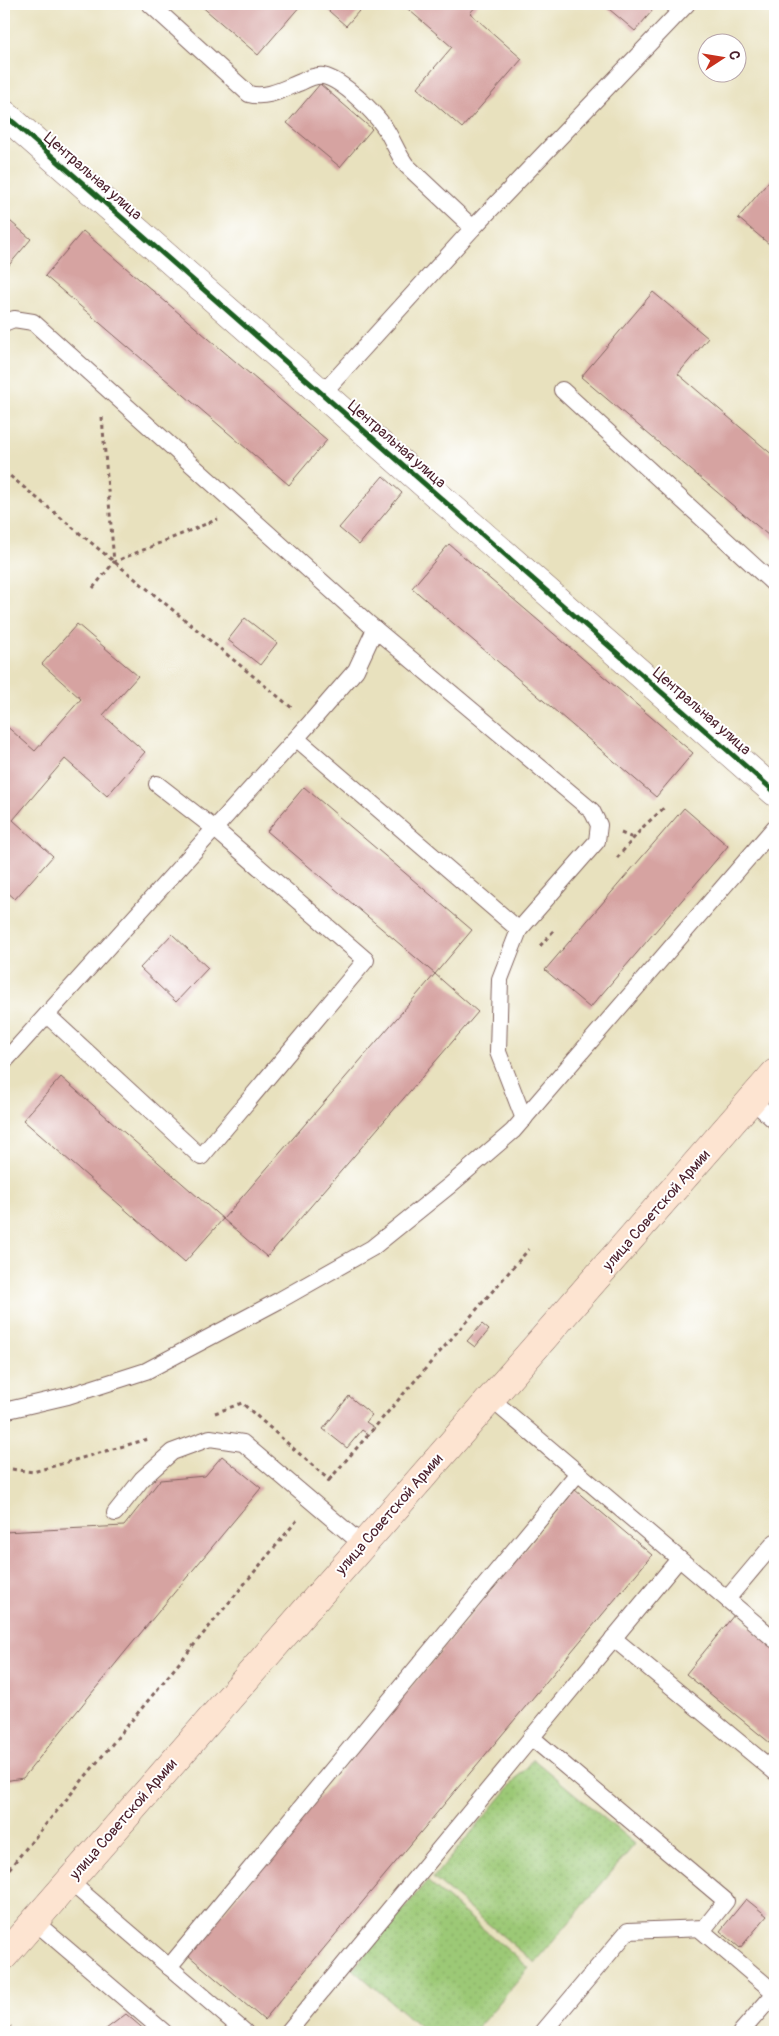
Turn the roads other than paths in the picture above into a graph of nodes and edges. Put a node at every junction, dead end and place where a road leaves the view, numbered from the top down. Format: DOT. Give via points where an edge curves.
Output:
graph roads {
  1 [pos="150,4"];
  2 [pos="687,4"];
  3 [pos="4,114"];
  4 [pos="473,228"];
  5 [pos="4,323"];
  6 [pos="562,390"];
  7 [pos="322,394"];
  8 [pos="775,585"];
  9 [pos="374,629"];
  10 [pos="297,739"];
  11 [pos="157,784"];
  12 [pos="775,792"];
  13 [pos="775,827"];
  14 [pos="215,829"];
  15 [pos="519,930"];
  16 [pos="47,1015"];
  17 [pos="4,1062"];
  18 [pos="775,1073"];
  19 [pos="752,1100"];
  20 [pos="524,1119"];
  21 [pos="775,1121"];
  22 [pos="491,1399"];
  23 [pos="4,1411"];
  24 [pos="578,1473"];
  25 [pos="115,1513"];
  26 [pos="775,1542"];
  27 [pos="363,1545"];
  28 [pos="679,1559"];
  29 [pos="727,1599"];
  30 [pos="613,1638"];
  31 [pos="775,1640"];
  32 [pos="531,1737"];
  33 [pos="775,1772"];
  34 [pos="69,1881"];
  35 [pos="34,1922"];
  36 [pos="704,1928"];
  37 [pos="4,1956"];
  38 [pos="169,1967"];
  39 [pos="775,1993"];
  40 [pos="164,2032"];
  41 [pos="245,2032"];
  42 [pos="288,2032"];
  43 [pos="542,2032"];
  44 [pos="741,2032"];
  1 -- 4 [label="lane" via="249,94 269,94 322,76 336,81 376,115 406,165"];
  2 -- 4 [label="lane"];
  3 -- 7 [label="street, Центральная улица"];
  4 -- 7 [label="lane"];
  5 -- 9 [label="lane" via="14,319 34,322"];
  6 -- 8 [label="lane"];
  7 -- 12 [label="street, Центральная улица"];
  9 -- 10 [label="lane" via="356,670"];
  9 -- 15 [label="lane" via="592,812 599,825 597,841"];
  10 -- 14 [label="lane"];
  10 -- 15 [label="lane"];
  11 -- 14 [label="lane"];
  13 -- 20 [label="lane"];
  14 -- 16 [label="lane"];
  14 -- 16 [label="lane" via="366,960 201,1157"];
  15 -- 20 [label="lane" via="500,979 498,1052"];
  16 -- 17 [label="lane"];
  18 -- 19 [label="main road, улица Советской Армии"];
  19 -- 21 [label="lane"];
  19 -- 22 [label="main road, улица Советской Армии"];
  20 -- 23 [label="lane" via="449,1186 372,1248 280,1300 146,1371 68,1396"];
  22 -- 24 [label="lane"];
  22 -- 27 [label="main road, улица Советской Армии"];
  24 -- 28 [label="lane"];
  24 -- 38 [label="lane"];
  25 -- 27 [label="lane" via="142,1479 172,1452 210,1438 243,1443"];
  26 -- 29 [label="lane"];
  27 -- 34 [label="main road, улица Советской Армии"];
  28 -- 29 [label="lane"];
  28 -- 30 [label="lane"];
  29 -- 31 [label="lane"];
  30 -- 32 [label="lane"];
  30 -- 33 [label="lane"];
  32 -- 36 [label="lane" via="726,1901"];
  32 -- 42 [label="lane"];
  34 -- 35 [label="main road, улица Советской Армии"];
  34 -- 38 [label="lane"];
  35 -- 37 [label="main road, улица Советской Армии"];
  35 -- 40 [label="lane"];
  36 -- 39 [label="lane" via="702,1931"];
  36 -- 43 [label="lane" via="628,1931"];
  38 -- 41 [label="lane"];
  39 -- 44 [label="lane"];
}
